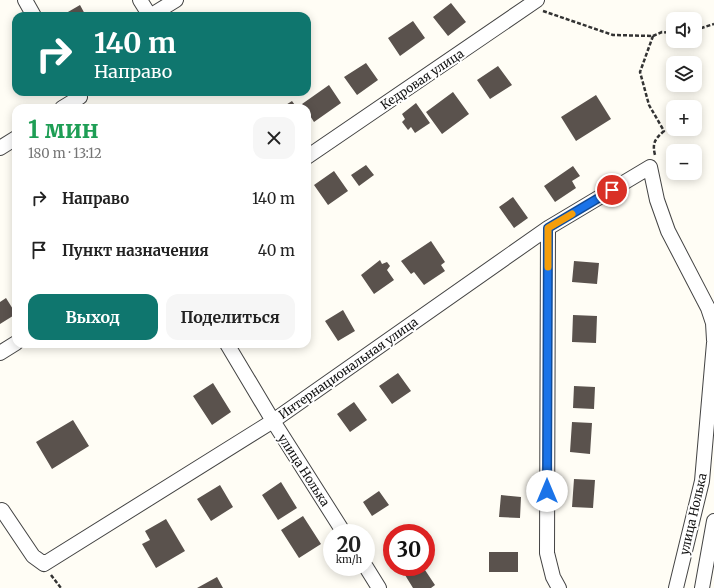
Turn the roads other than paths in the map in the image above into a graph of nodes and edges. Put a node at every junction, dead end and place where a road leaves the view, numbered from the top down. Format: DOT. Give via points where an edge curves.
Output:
graph roads {
  1 [pos="25,0"];
  2 [pos="140,0"];
  3 [pos="176,0"];
  4 [pos="533,3"];
  5 [pos="32,12"];
  6 [pos="148,12"];
  7 [pos="156,12"];
  8 [pos="81,99"];
  9 [pos="70,104"];
  10 [pos="12,140"];
  11 [pos="0,148"];
  12 [pos="311,154"];
  13 [pos="650,167"];
  14 [pos="548,228"];
  15 [pos="714,342"];
  16 [pos="12,346"];
  17 [pos="229,348"];
  18 [pos="0,353"];
  19 [pos="272,421"];
  20 [pos="709,468"];
  21 [pos="2,510"];
  22 [pos="714,521"];
  23 [pos="338,524"];
  24 [pos="372,576"];
  25 [pos="379,588"];
  26 [pos="559,588"];
  27 [pos="676,588"];
  28 [pos="702,588"];
  1 -- 5 [label="street"];
  2 -- 6 [label="street"];
  3 -- 7 [label="street"];
  4 -- 12 [label="street, Кедровая улица"];
  8 -- 9 [label="street"];
  10 -- 11 [label="street"];
  13 -- 14 [label="street, Интернациональная улица"];
  13 -- 15 [label="street, улица Нолька" via="657,200 668,231 708,308 713,323"];
  14 -- 19 [label="street, Интернациональная улица"];
  14 -- 26 [label="street" via="547,553 553,577"];
  15 -- 20 [label="street, улица Нолька"];
  16 -- 18 [label="street"];
  17 -- 19 [label="street, улица Нолька"];
  19 -- 21 [label="street, Интернациональная улица" via="44,564 33,556"];
  19 -- 23 [label="street, улица Нолька"];
  20 -- 27 [label="street, улица Нолька" via="702,481"];
  22 -- 28 [label="street"];
  24 -- 25 [label="street"];
}
